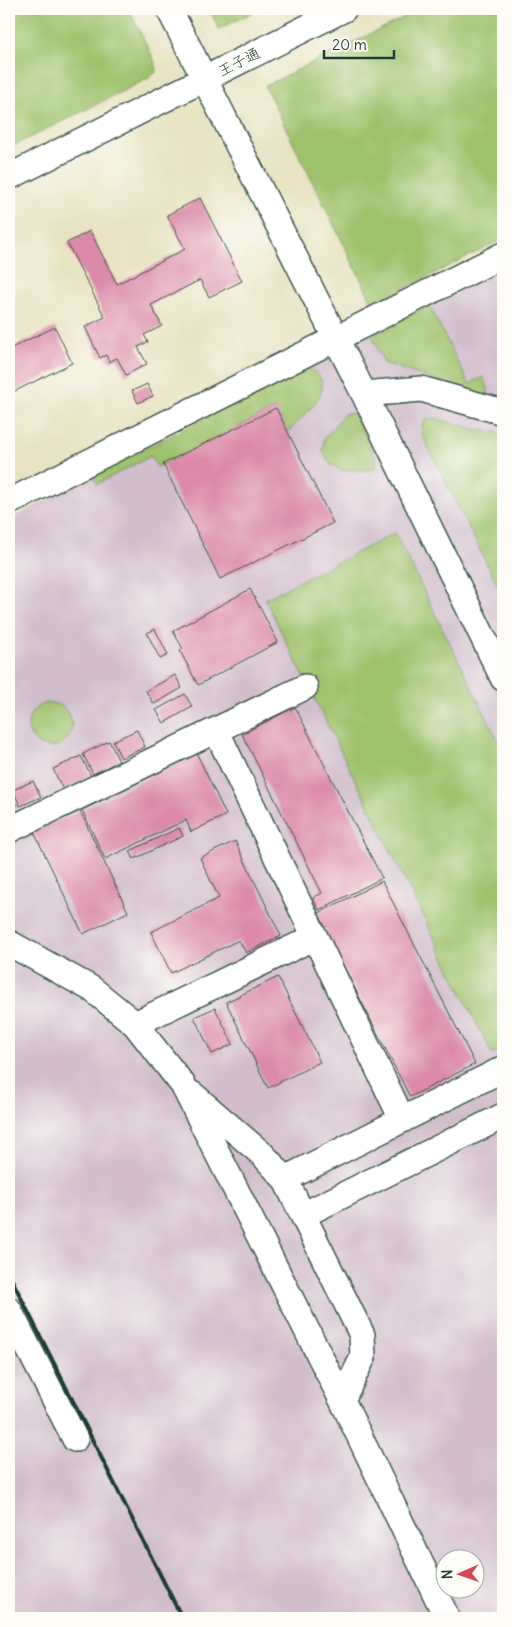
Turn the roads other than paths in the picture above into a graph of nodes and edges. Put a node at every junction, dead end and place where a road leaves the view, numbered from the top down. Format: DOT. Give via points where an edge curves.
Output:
graph roads {
  1 [pos="170,9"];
  2 [pos="344,9"];
  3 [pos="205,80"];
  4 [pos="9,177"];
  5 [pos="503,255"];
  6 [pos="336,340"];
  7 [pos="364,394"];
  8 [pos="503,412"];
  9 [pos="9,502"];
  10 [pos="503,678"];
  11 [pos="304,688"];
  12 [pos="216,730"];
  13 [pos="9,830"];
  14 [pos="315,937"];
  15 [pos="9,943"];
  16 [pos="135,1024"];
  17 [pos="503,1069"];
  18 [pos="183,1085"];
  19 [pos="503,1116"];
  20 [pos="402,1119"];
  21 [pos="285,1179"];
  22 [pos="303,1215"];
  23 [pos="9,1310"];
  24 [pos="342,1400"];
  25 [pos="75,1439"];
  26 [pos="447,1618"];
  1 -- 3 [label="street, 王子通"];
  2 -- 3 [label="street, 王子通"];
  3 -- 4 [label="street"];
  3 -- 6 [label="street"];
  5 -- 6 [label="street"];
  6 -- 7 [label="street"];
  6 -- 9 [label="street"];
  7 -- 8 [label="street" via="421,389"];
  7 -- 10 [label="street"];
  11 -- 12 [label="street"];
  12 -- 13 [label="street"];
  12 -- 14 [label="street"];
  14 -- 16 [label="street"];
  14 -- 20 [label="street"];
  15 -- 16 [label="street" via="92,988"];
  16 -- 18 [label="street"];
  17 -- 20 [label="street"];
  18 -- 21 [label="street" via="263,1155"];
  18 -- 24 [label="street"];
  19 -- 22 [label="street"];
  20 -- 21 [label="street"];
  21 -- 22 [label="street"];
  22 -- 24 [label="street" via="362,1335 363,1357"];
  23 -- 25 [label="street"];
  24 -- 26 [label="street"];
}
